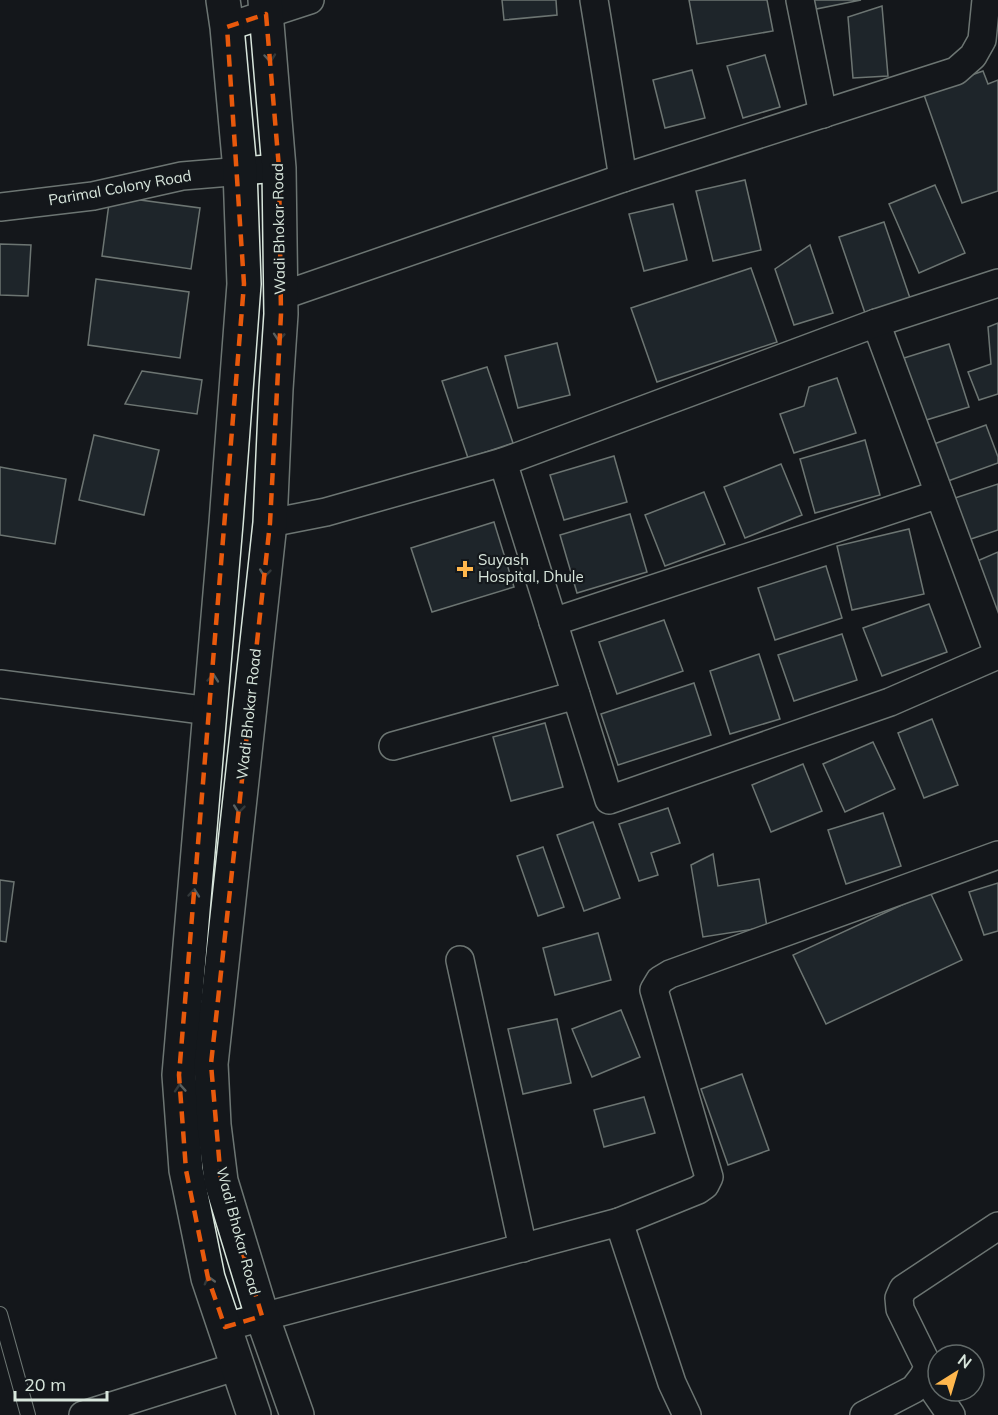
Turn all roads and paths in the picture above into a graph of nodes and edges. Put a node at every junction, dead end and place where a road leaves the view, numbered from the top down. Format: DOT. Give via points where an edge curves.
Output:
graph roads {
  1 [pos="310,0"];
  2 [pos="594,0"];
  3 [pos="800,0"];
  4 [pos="986,0"];
  5 [pos="266,7"];
  6 [pos="225,14"];
  7 [pos="823,114"];
  8 [pos="279,168"];
  9 [pos="240,171"];
  10 [pos="623,178"];
  11 [pos="0,207"];
  12 [pos="998,283"];
  13 [pos="281,296"];
  14 [pos="876,323"];
  15 [pos="503,462"];
  16 [pos="939,494"];
  17 [pos="270,523"];
  18 [pos="554,622"];
  19 [pos="998,654"];
  20 [pos="0,684"];
  21 [pos="576,695"];
  22 [pos="210,711"];
  23 [pos="393,746"];
  24 [pos="998,855"];
  25 [pos="460,960"];
  26 [pos="619,1222"];
  27 [pos="998,1226"];
  28 [pos="523,1248"];
  29 [pos="0,1314"];
  30 [pos="262,1316"];
  31 [pos="225,1327"];
  32 [pos="238,1366"];
  33 [pos="924,1376"];
  34 [pos="28,1415"];
  35 [pos="83,1415"];
  36 [pos="254,1415"];
  37 [pos="297,1415"];
  38 [pos="687,1415"];
  39 [pos="864,1415"];
  40 [pos="951,1415"];
  1 -- 5 [label="street"];
  2 -- 10 [label="street"];
  3 -- 7 [label="street"];
  4 -- 7 [label="street" via="982,40 973,56 956,71"];
  5 -- 6 [label="street"];
  5 -- 8 [label="main road, Wadi Bhokar Road, one-way"];
  6 -- 9 [label="main road"];
  7 -- 10 [label="street"];
  8 -- 9 [label="street, Parimal Colony Road"];
  8 -- 13 [label="main road, Wadi Bhokar Road"];
  9 -- 11 [label="street, Parimal Colony Road" via="182,176 93,195"];
  22 -- 9 [label="main road, one-way" via="244,284"];
  10 -- 13 [label="street"];
  12 -- 14 [label="street"];
  13 -- 17 [label="main road, Wadi Bhokar Road, one-way"];
  14 -- 15 [label="street"];
  14 -- 16 [label="street"];
  15 -- 17 [label="street" via="326,512"];
  15 -- 18 [label="street"];
  16 -- 18 [label="street"];
  16 -- 19 [label="street"];
  17 -- 30 [label="main road, Wadi Bhokar Road, one-way" via="212,1064 214,1125 222,1181"];
  18 -- 21 [label="street"];
  19 -- 21 [label="street" via="890,702 609,800"];
  20 -- 22 [label="street"];
  21 -- 23 [label="street"];
  31 -- 22 [label="main road, one-way" via="208,1278 186,1170 179,1075"];
  24 -- 26 [label="street" via="660,980 654,990 709,1177 698,1190"];
  25 -- 28 [label="street"];
  26 -- 28 [label="street"];
  26 -- 38 [label="street" via="672,1383"];
  27 -- 33 [label="street" via="903,1289 900,1309 928,1366"];
  28 -- 30 [label="street"];
  29 -- 34 [label="lane"];
  30 -- 31 [label="street"];
  30 -- 37 [label="main road, Wadi Bhokar Road"];
  31 -- 32 [label="main road"];
  32 -- 35 [label="street"];
  32 -- 36 [label="main road"];
  33 -- 39 [label="street" via="914,1389"];
  33 -- 40 [label="street"];
}
